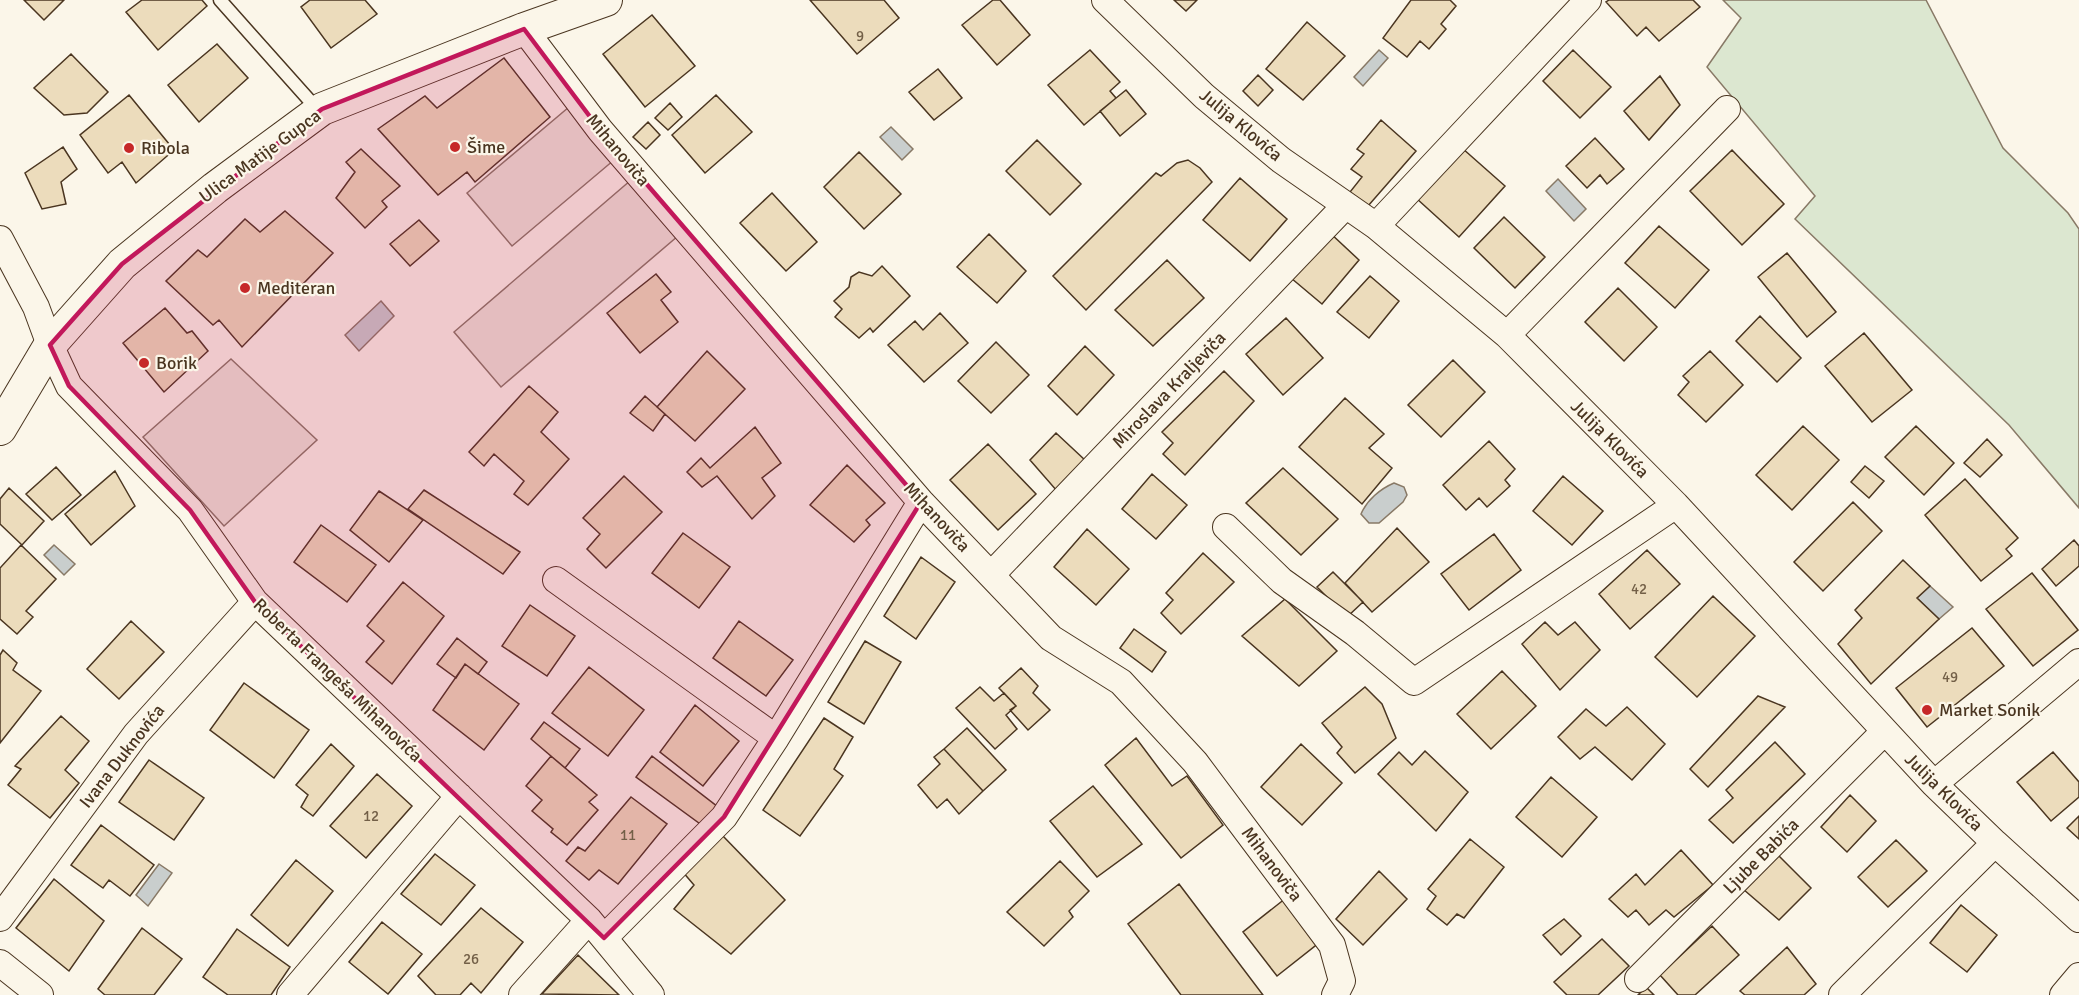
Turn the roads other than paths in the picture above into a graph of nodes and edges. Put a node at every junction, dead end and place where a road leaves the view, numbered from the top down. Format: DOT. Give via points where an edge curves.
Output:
graph roads {
  1 [pos="220,0"];
  2 [pos="606,0"];
  3 [pos="1105,0"];
  4 [pos="1588,0"];
  5 [pos="524,29"];
  6 [pos="1727,109"];
  7 [pos="322,110"];
  8 [pos="1346,206"];
  9 [pos="1376,226"];
  10 [pos="0,239"];
  11 [pos="1507,335"];
  12 [pos="50,345"];
  13 [pos="0,429"];
  14 [pos="921,501"];
  15 [pos="1676,505"];
  16 [pos="1226,527"];
  17 [pos="992,574"];
  18 [pos="556,580"];
  19 [pos="255,602"];
  20 [pos="2079,662"];
  21 [pos="1884,732"];
  22 [pos="776,738"];
  23 [pos="1934,784"];
  24 [pos="459,796"];
  25 [pos="1995,843"];
  26 [pos="0,918"];
  27 [pos="2079,919"];
  28 [pos="597,929"];
  29 [pos="0,963"];
  30 [pos="2079,976"];
  31 [pos="1638,979"];
  32 [pos="40,995"];
  33 [pos="290,995"];
  34 [pos="522,995"];
  35 [pos="651,995"];
  36 [pos="1335,995"];
  37 [pos="1842,995"];
  38 [pos="2063,995"];
  1 -- 7 [label="lane"];
  2 -- 5 [label="street, Ulica Matije Gupca"];
  3 -- 8 [label="street, Julija Klovića" via="1204,96"];
  4 -- 9 [label="street"];
  5 -- 7 [label="street, Ulica Matije Gupca"];
  5 -- 14 [label="street, Mihanoviča" via="600,130"];
  6 -- 11 [label="street"];
  7 -- 12 [label="street, Ulica Matije Gupca" via="215,188 122,264"];
  8 -- 9 [label="street, Julija Klovića"];
  8 -- 17 [label="street, Miroslava Kraljeviča"];
  9 -- 11 [label="street, Julija Klovića"];
  10 -- 12 [label="street, Roberta Frangeša Mihanovića" via="36,307"];
  11 -- 15 [label="street, Julija Klovića"];
  12 -- 13 [label="street, Ulica Matije Gupca"];
  12 -- 19 [label="street, Roberta Frangeša Mihanovića" via="69,386 190,510"];
  14 -- 17 [label="street, Mihanoviča"];
  14 -- 22 [label="street"];
  15 -- 16 [label="street" via="1414,682 1282,580"];
  15 -- 21 [label="street, Julija Klovića"];
  17 -- 36 [label="street, Mihanoviča" via="1051,638 1120,682 1196,762 1332,945 1342,981"];
  18 -- 22 [label="street"];
  19 -- 24 [label="street, Roberta Frangeša Mihanovića"];
  19 -- 26 [label="street, Ivana Duknovića" via="136,734"];
  20 -- 23 [label="street"];
  21 -- 23 [label="street, Julija Klovića"];
  21 -- 31 [label="street, Ljube Babića"];
  22 -- 28 [label="street" via="724,817"];
  23 -- 25 [label="street, Julija Klovića"];
  24 -- 28 [label="street, Roberta Frangeša Mihanovića"];
  24 -- 33 [label="street"];
  25 -- 27 [label="street, Julija Klovića"];
  25 -- 37 [label="street"];
  28 -- 34 [label="street"];
  28 -- 35 [label="street, Roberta Frangeša Mihanovića"];
  29 -- 32 [label="street"];
  30 -- 38 [label="street"];
}
